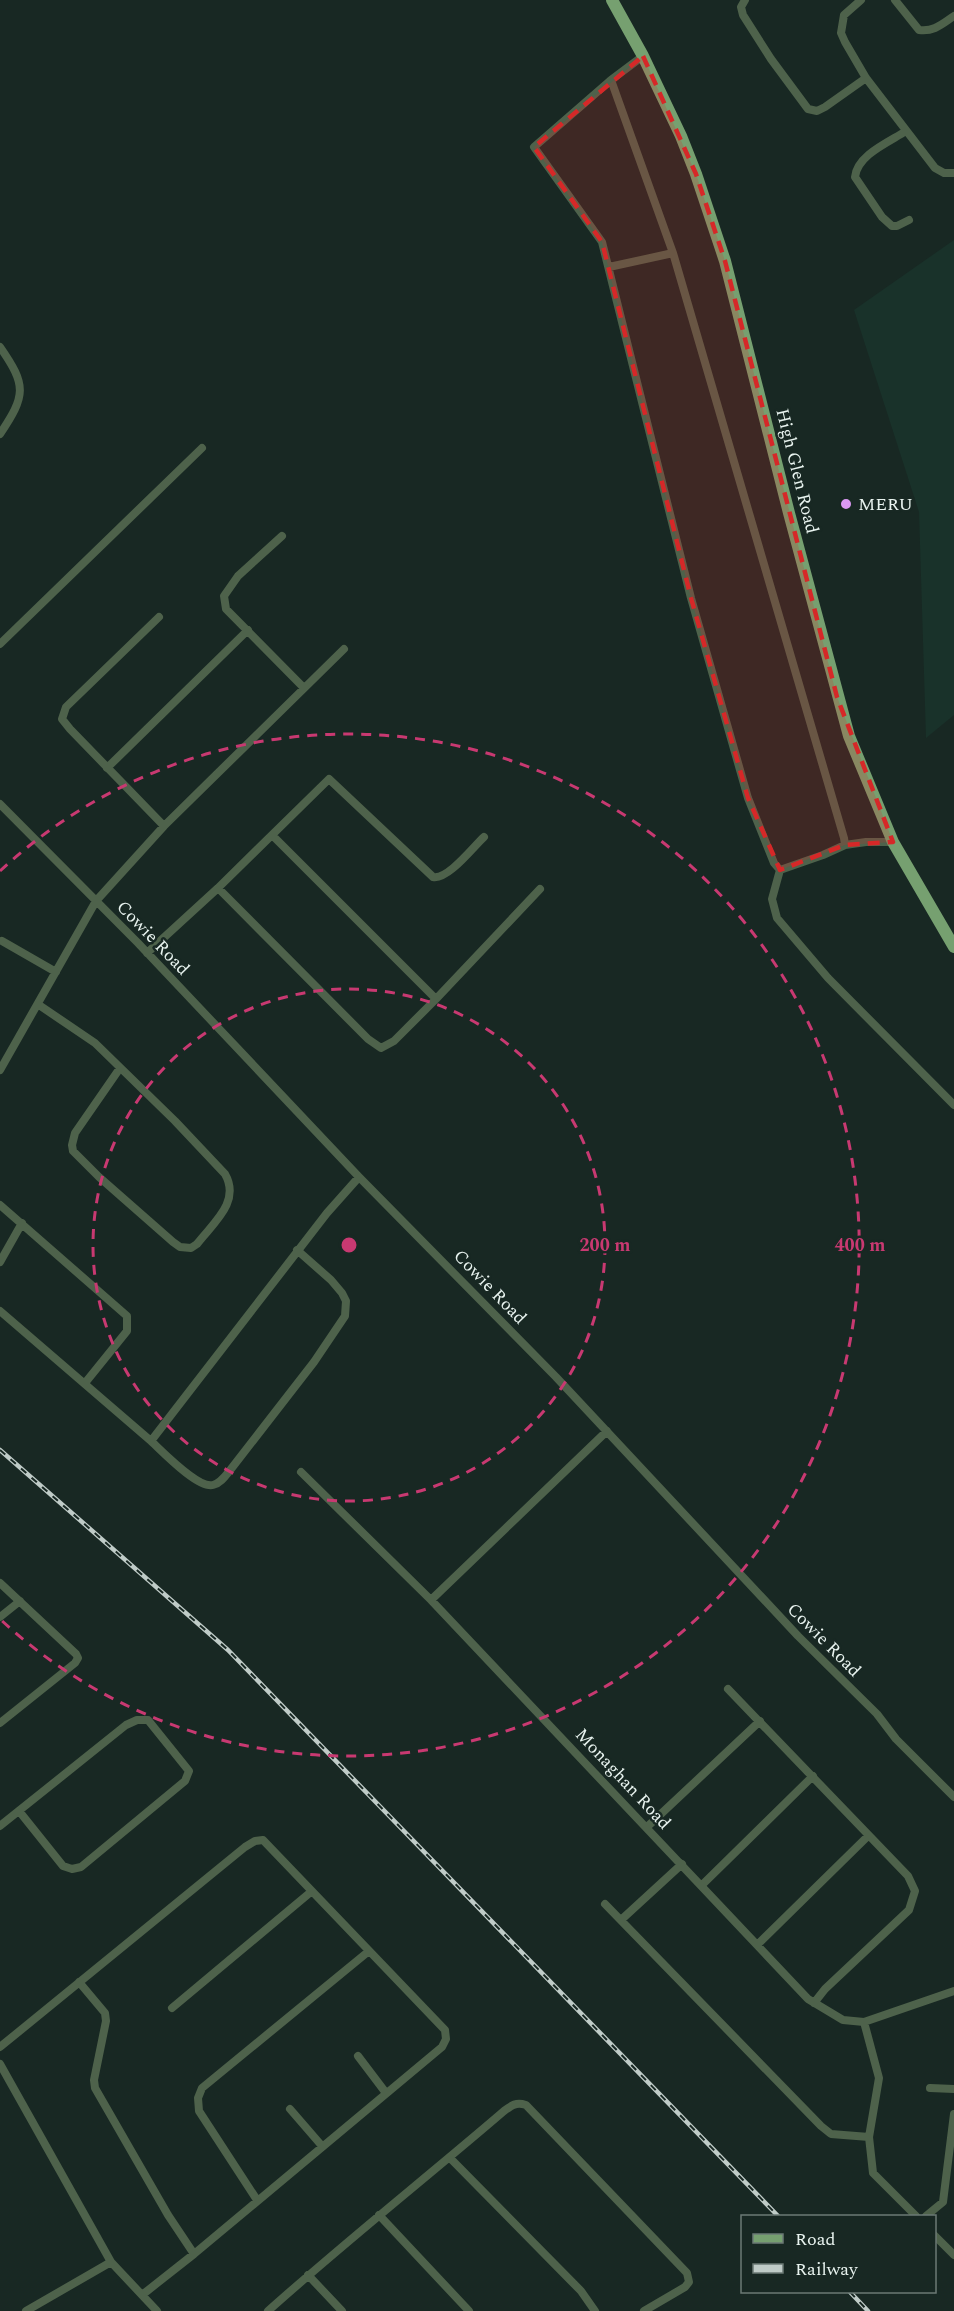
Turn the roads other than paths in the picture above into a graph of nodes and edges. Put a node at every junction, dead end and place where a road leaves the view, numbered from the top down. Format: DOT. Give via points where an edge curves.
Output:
graph roads {
  1 [pos="612,0"];
  2 [pos="745,0"];
  3 [pos="861,0"];
  4 [pos="895,0"];
  5 [pos="954,16"];
  6 [pos="643,56"];
  7 [pos="866,78"];
  8 [pos="611,80"];
  9 [pos="906,131"];
  10 [pos="954,173"];
  11 [pos="909,220"];
  12 [pos="673,253"];
  13 [pos="609,267"];
  14 [pos="0,347"];
  15 [pos="0,434"];
  16 [pos="202,448"];
  17 [pos="282,536"];
  18 [pos="159,617"];
  19 [pos="248,630"];
  20 [pos="0,644"];
  21 [pos="344,650"];
  22 [pos="304,688"];
  23 [pos="107,768"];
  24 [pos="1,806"];
  25 [pos="164,826"];
  26 [pos="272,835"];
  27 [pos="484,837"];
  28 [pos="892,842"];
  29 [pos="845,845"];
  30 [pos="780,870"];
  31 [pos="218,888"];
  32 [pos="540,889"];
  33 [pos="96,901"];
  34 [pos="2,941"];
  35 [pos="954,947"];
  36 [pos="147,953"];
  37 [pos="56,972"];
  38 [pos="436,999"];
  39 [pos="39,1005"];
  40 [pos="120,1068"];
  41 [pos="0,1070"];
  42 [pos="954,1105"];
  43 [pos="359,1177"];
  44 [pos="0,1206"];
  45 [pos="22,1223"];
  46 [pos="297,1250"];
  47 [pos="0,1262"];
  48 [pos="0,1311"];
  49 [pos="84,1383"];
  50 [pos="607,1431"];
  51 [pos="151,1441"];
  52 [pos="302,1472"];
  53 [pos="0,1583"];
  54 [pos="430,1600"];
  55 [pos="20,1601"];
  56 [pos="0,1617"];
  57 [pos="728,1689"];
  58 [pos="760,1721"];
  59 [pos="0,1723"];
  60 [pos="813,1776"];
  61 [pos="954,1797"];
  62 [pos="19,1810"];
  63 [pos="0,1826"];
  64 [pos="647,1827"];
  65 [pos="868,1836"];
  66 [pos="682,1864"];
  67 [pos="702,1885"];
  68 [pos="312,1891"];
  69 [pos="604,1904"];
  70 [pos="621,1920"];
  71 [pos="757,1945"];
  72 [pos="369,1951"];
  73 [pos="79,1982"];
  74 [pos="954,1991"];
  75 [pos="814,2003"];
  76 [pos="172,2008"];
  77 [pos="864,2022"];
  78 [pos="0,2047"];
  79 [pos="358,2056"];
  80 [pos="0,2064"];
  81 [pos="930,2088"];
  82 [pos="954,2089"];
  83 [pos="386,2093"];
  84 [pos="290,2109"];
  85 [pos="954,2114"];
  86 [pos="869,2137"];
  87 [pos="322,2146"];
  88 [pos="450,2158"];
  89 [pos="257,2200"];
  90 [pos="379,2215"];
  91 [pos="914,2215"];
  92 [pos="928,2215"];
  93 [pos="936,2237"];
  94 [pos="194,2254"];
  95 [pos="954,2255"];
  96 [pos="111,2262"];
  97 [pos="308,2275"];
  98 [pos="142,2295"];
  99 [pos="26,2311"];
  100 [pos="157,2311"];
  101 [pos="268,2311"];
  102 [pos="342,2311"];
  103 [pos="469,2311"];
  104 [pos="595,2311"];
  105 [pos="644,2311"];
  1 -- 6 [label="main road, High Glen Road"];
  2 -- 7 [label="street" via="741,7 743,15 808,109 817,111 825,107"];
  3 -- 7 [label="street" via="844,15 841,33"];
  4 -- 5 [label="street" via="919,30 935,29"];
  6 -- 8 [label="street"];
  6 -- 28 [label="main road, High Glen Road" via="681,136 725,261 837,697 852,746"];
  7 -- 9 [label="street"];
  8 -- 12 [label="street"];
  8 -- 13 [label="street" via="534,147 602,242"];
  9 -- 10 [label="street" via="935,168"];
  9 -- 11 [label="street" via="859,163 855,177 887,222 897,226"];
  12 -- 13 [label="street"];
  12 -- 29 [label="street"];
  13 -- 30 [label="street" via="691,598 748,798"];
  14 -- 15 [label="street" via="16,370 20,388 15,412"];
  16 -- 20 [label="street"];
  17 -- 19 [label="street" via="238,576 224,596 226,609"];
  18 -- 23 [label="street" via="66,707 62,719"];
  19 -- 22 [label="street"];
  19 -- 23 [label="street"];
  21 -- 22 [label="street"];
  22 -- 25 [label="street"];
  23 -- 25 [label="street"];
  24 -- 33 [label="street, Cowie Road"];
  25 -- 33 [label="street"];
  26 -- 27 [label="street" via="329,779 433,877 447,873"];
  26 -- 31 [label="street"];
  26 -- 38 [label="street"];
  28 -- 29 [label="street"];
  28 -- 35 [label="main road, High Glen Road"];
  29 -- 30 [label="street"];
  30 -- 42 [label="street" via="772,899 777,918 828,978"];
  31 -- 36 [label="street"];
  31 -- 38 [label="street" via="381,1048 394,1041"];
  32 -- 38 [label="street"];
  33 -- 36 [label="street, Cowie Road"];
  33 -- 37 [label="street"];
  34 -- 37 [label="street"];
  36 -- 43 [label="street, Cowie Road"];
  37 -- 39 [label="street"];
  39 -- 40 [label="street" via="79,1031"];
  39 -- 41 [label="street"];
  40 -- 40 [label="street" via="207,1154 231,1184 225,1209 191,1248 173,1242 73,1151 75,1133"];
  43 -- 46 [label="street"];
  43 -- 50 [label="street, Cowie Road"];
  44 -- 45 [label="street"];
  45 -- 47 [label="street"];
  45 -- 49 [label="street" via="127,1316 127,1332"];
  46 -- 51 [label="street"];
  46 -- 51 [label="street" via="342,1293 345,1316 231,1469 214,1485 202,1484"];
  48 -- 49 [label="street"];
  49 -- 51 [label="street"];
  50 -- 54 [label="street"];
  50 -- 61 [label="street, Cowie Road"];
  52 -- 54 [label="street, Monaghan Road"];
  53 -- 55 [label="street"];
  54 -- 64 [label="street, Monaghan Road"];
  55 -- 56 [label="street"];
  55 -- 59 [label="street" via="78,1658"];
  57 -- 58 [label="street"];
  58 -- 60 [label="street"];
  58 -- 64 [label="street"];
  60 -- 65 [label="street"];
  60 -- 67 [label="street"];
  62 -- 62 [label="street" via="137,1720 148,1720 189,1771 185,1781 77,1869 63,1866"];
  62 -- 63 [label="street"];
  64 -- 66 [label="street, Monaghan Road"];
  65 -- 71 [label="street"];
  65 -- 75 [label="street" via="908,1876 915,1891 909,1910"];
  66 -- 67 [label="street, Monaghan Road"];
  66 -- 70 [label="street"];
  67 -- 71 [label="street, Monaghan Road"];
  68 -- 72 [label="street"];
  68 -- 73 [label="street" via="263,1840 255,1841"];
  68 -- 76 [label="street"];
  69 -- 70 [label="street"];
  70 -- 86 [label="street" via="821,2126 831,2134"];
  71 -- 75 [label="street, Monaghan Road"];
  72 -- 83 [label="street" via="446,2034 442,2047"];
  72 -- 89 [label="street" via="199,2093 199,2111"];
  73 -- 78 [label="street"];
  73 -- 94 [label="street" via="105,2013 95,2088"];
  74 -- 77 [label="street"];
  75 -- 77 [label="street, Monaghan Road" via="843,2020"];
  77 -- 86 [label="street" via="879,2078"];
  79 -- 83 [label="street"];
  80 -- 96 [label="street"];
  81 -- 82 [label="street"];
  83 -- 87 [label="street"];
  84 -- 87 [label="street"];
  85 -- 92 [label="street" via="943,2202"];
  86 -- 91 [label="street" via="873,2173"];
  87 -- 89 [label="street"];
  88 -- 90 [label="street"];
  88 -- 104 [label="street" via="581,2291"];
  88 -- 105 [label="street" via="513,2104 526,2105 687,2273 689,2282 685,2287"];
  89 -- 94 [label="street"];
  90 -- 97 [label="street"];
  90 -- 103 [label="street"];
  93 -- 95 [label="street"];
  94 -- 98 [label="street"];
  96 -- 98 [label="street"];
  96 -- 99 [label="street"];
  97 -- 101 [label="street"];
  97 -- 102 [label="street"];
  98 -- 100 [label="street"];
}
